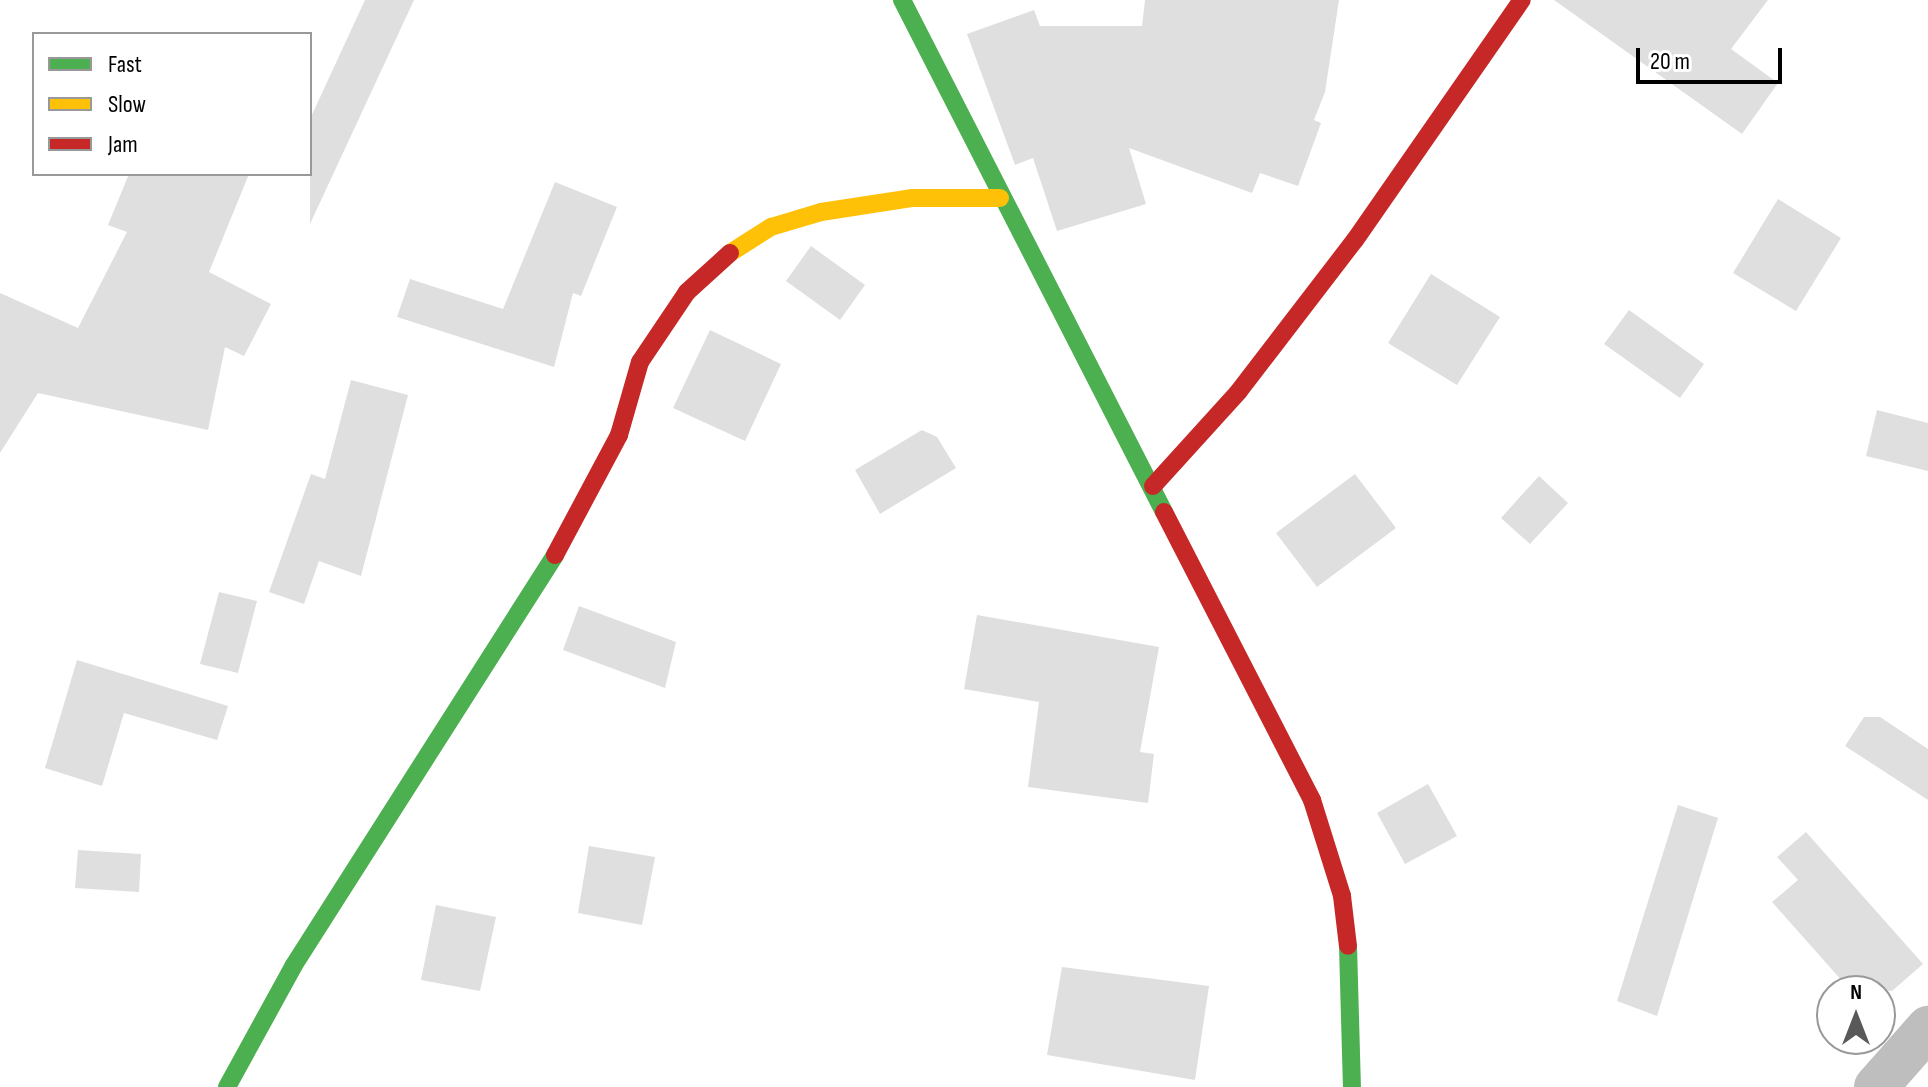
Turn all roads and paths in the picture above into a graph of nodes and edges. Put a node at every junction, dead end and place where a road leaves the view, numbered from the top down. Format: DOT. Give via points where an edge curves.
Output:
graph roads {
  1 [pos="902,0"];
  2 [pos="1522,0"];
  3 [pos="1000,198"];
  4 [pos="1153,486"];
  5 [pos="1928,1028"];
  6 [pos="227,1087"];
  7 [pos="1352,1087"];
  8 [pos="1876,1087"];
  1 -- 3 [label="street"];
  2 -- 4 [label="street" via="1355,240 1239,391"];
  3 -- 4 [label="street"];
  3 -- 6 [label="street" via="913,198 821,212 771,227 728,254 687,292 640,362 619,435 560,547 294,965"];
  4 -- 7 [label="street" via="1312,800 1342,896 1351,967"];
  5 -- 8 [label="street"];
}
